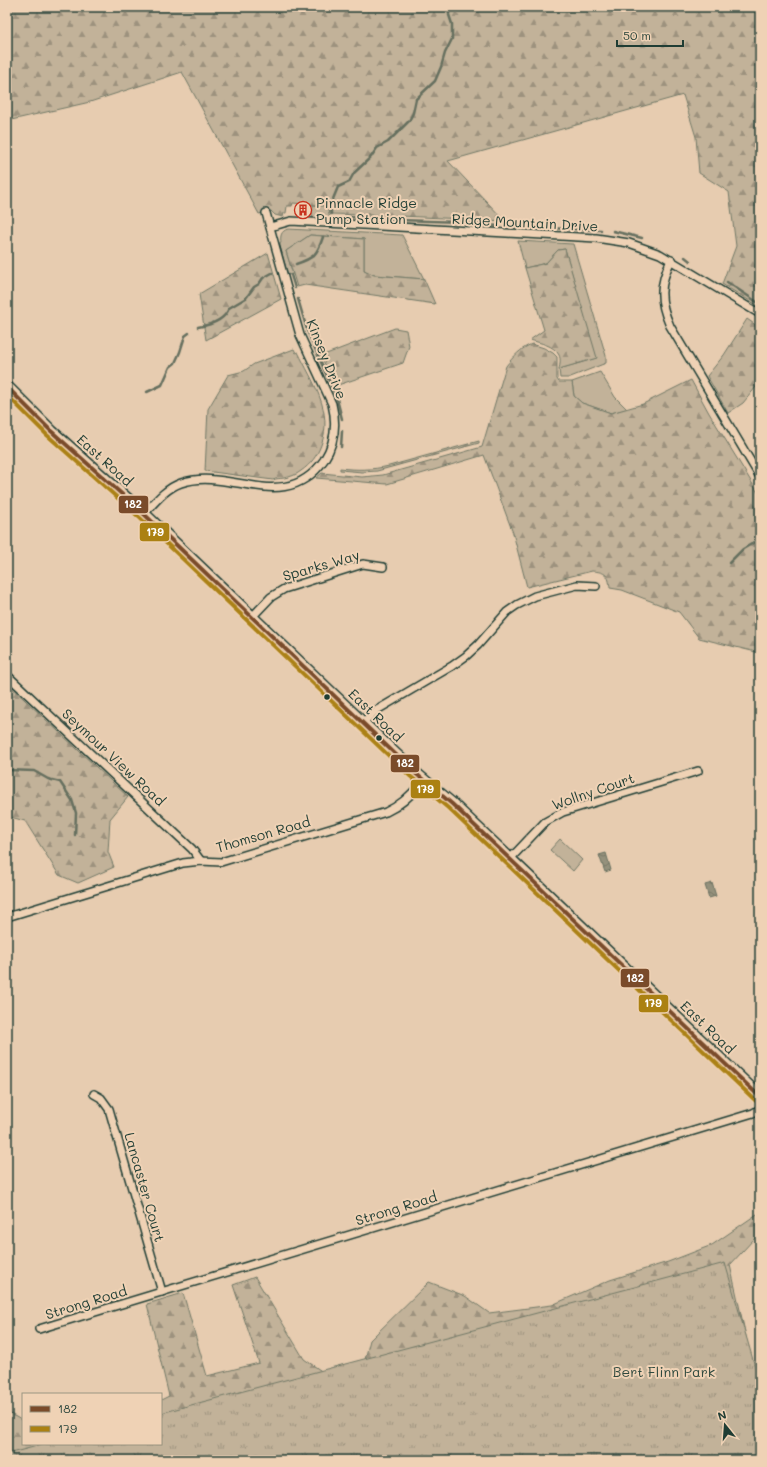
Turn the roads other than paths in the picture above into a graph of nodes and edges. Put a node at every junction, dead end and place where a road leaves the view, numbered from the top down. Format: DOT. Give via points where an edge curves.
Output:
graph roads {
  1 [pos="266,213"];
  2 [pos="270,227"];
  3 [pos="671,260"];
  4 [pos="760,314"];
  5 [pos="7,387"];
  6 [pos="760,477"];
  7 [pos="144,514"];
  8 [pos="383,567"];
  9 [pos="596,586"];
  10 [pos="252,617"];
  11 [pos="7,675"];
  12 [pos="362,723"];
  13 [pos="698,771"];
  14 [pos="424,781"];
  15 [pos="510,859"];
  16 [pos="200,861"];
  17 [pos="7,917"];
  18 [pos="94,1094"];
  19 [pos="760,1097"];
  20 [pos="760,1109"];
  21 [pos="162,1292"];
  22 [pos="39,1329"];
  1 -- 2 [label="street, Kinsey Drive"];
  2 -- 3 [label="street, Ridge Mountain Drive" via="291,221 596,238 629,242"];
  2 -- 7 [label="street, Kinsey Drive" via="300,335 332,404 334,432 330,450 311,474 292,484 261,488 193,480 166,491"];
  3 -- 4 [label="street, Ridge Mountain Drive"];
  3 -- 6 [label="street" via="662,287 663,307 670,326"];
  5 -- 7 [label="main road, East Road" via="51,431"];
  7 -- 10 [label="main road, East Road"];
  8 -- 10 [label="street, Sparks Way" via="363,564 284,588 271,597"];
  9 -- 12 [label="street" via="577,584 535,596 517,605 466,656 376,710"];
  10 -- 12 [label="main road, East Road"];
  11 -- 16 [label="street, Seymour View Road" via="192,849"];
  12 -- 14 [label="main road, East Road"];
  13 -- 15 [label="street, Wollny Court" via="563,812 546,822"];
  14 -- 15 [label="main road, East Road"];
  14 -- 16 [label="street, Thomson Road" via="398,807 386,812 221,862"];
  15 -- 19 [label="main road, East Road"];
  16 -- 17 [label="street, Thomson Road" via="183,863"];
  18 -- 21 [label="street, Lancaster Court" via="101,1098 109,1109"];
  20 -- 21 [label="street, Strong Road"];
  21 -- 22 [label="street, Strong Road"];
}
